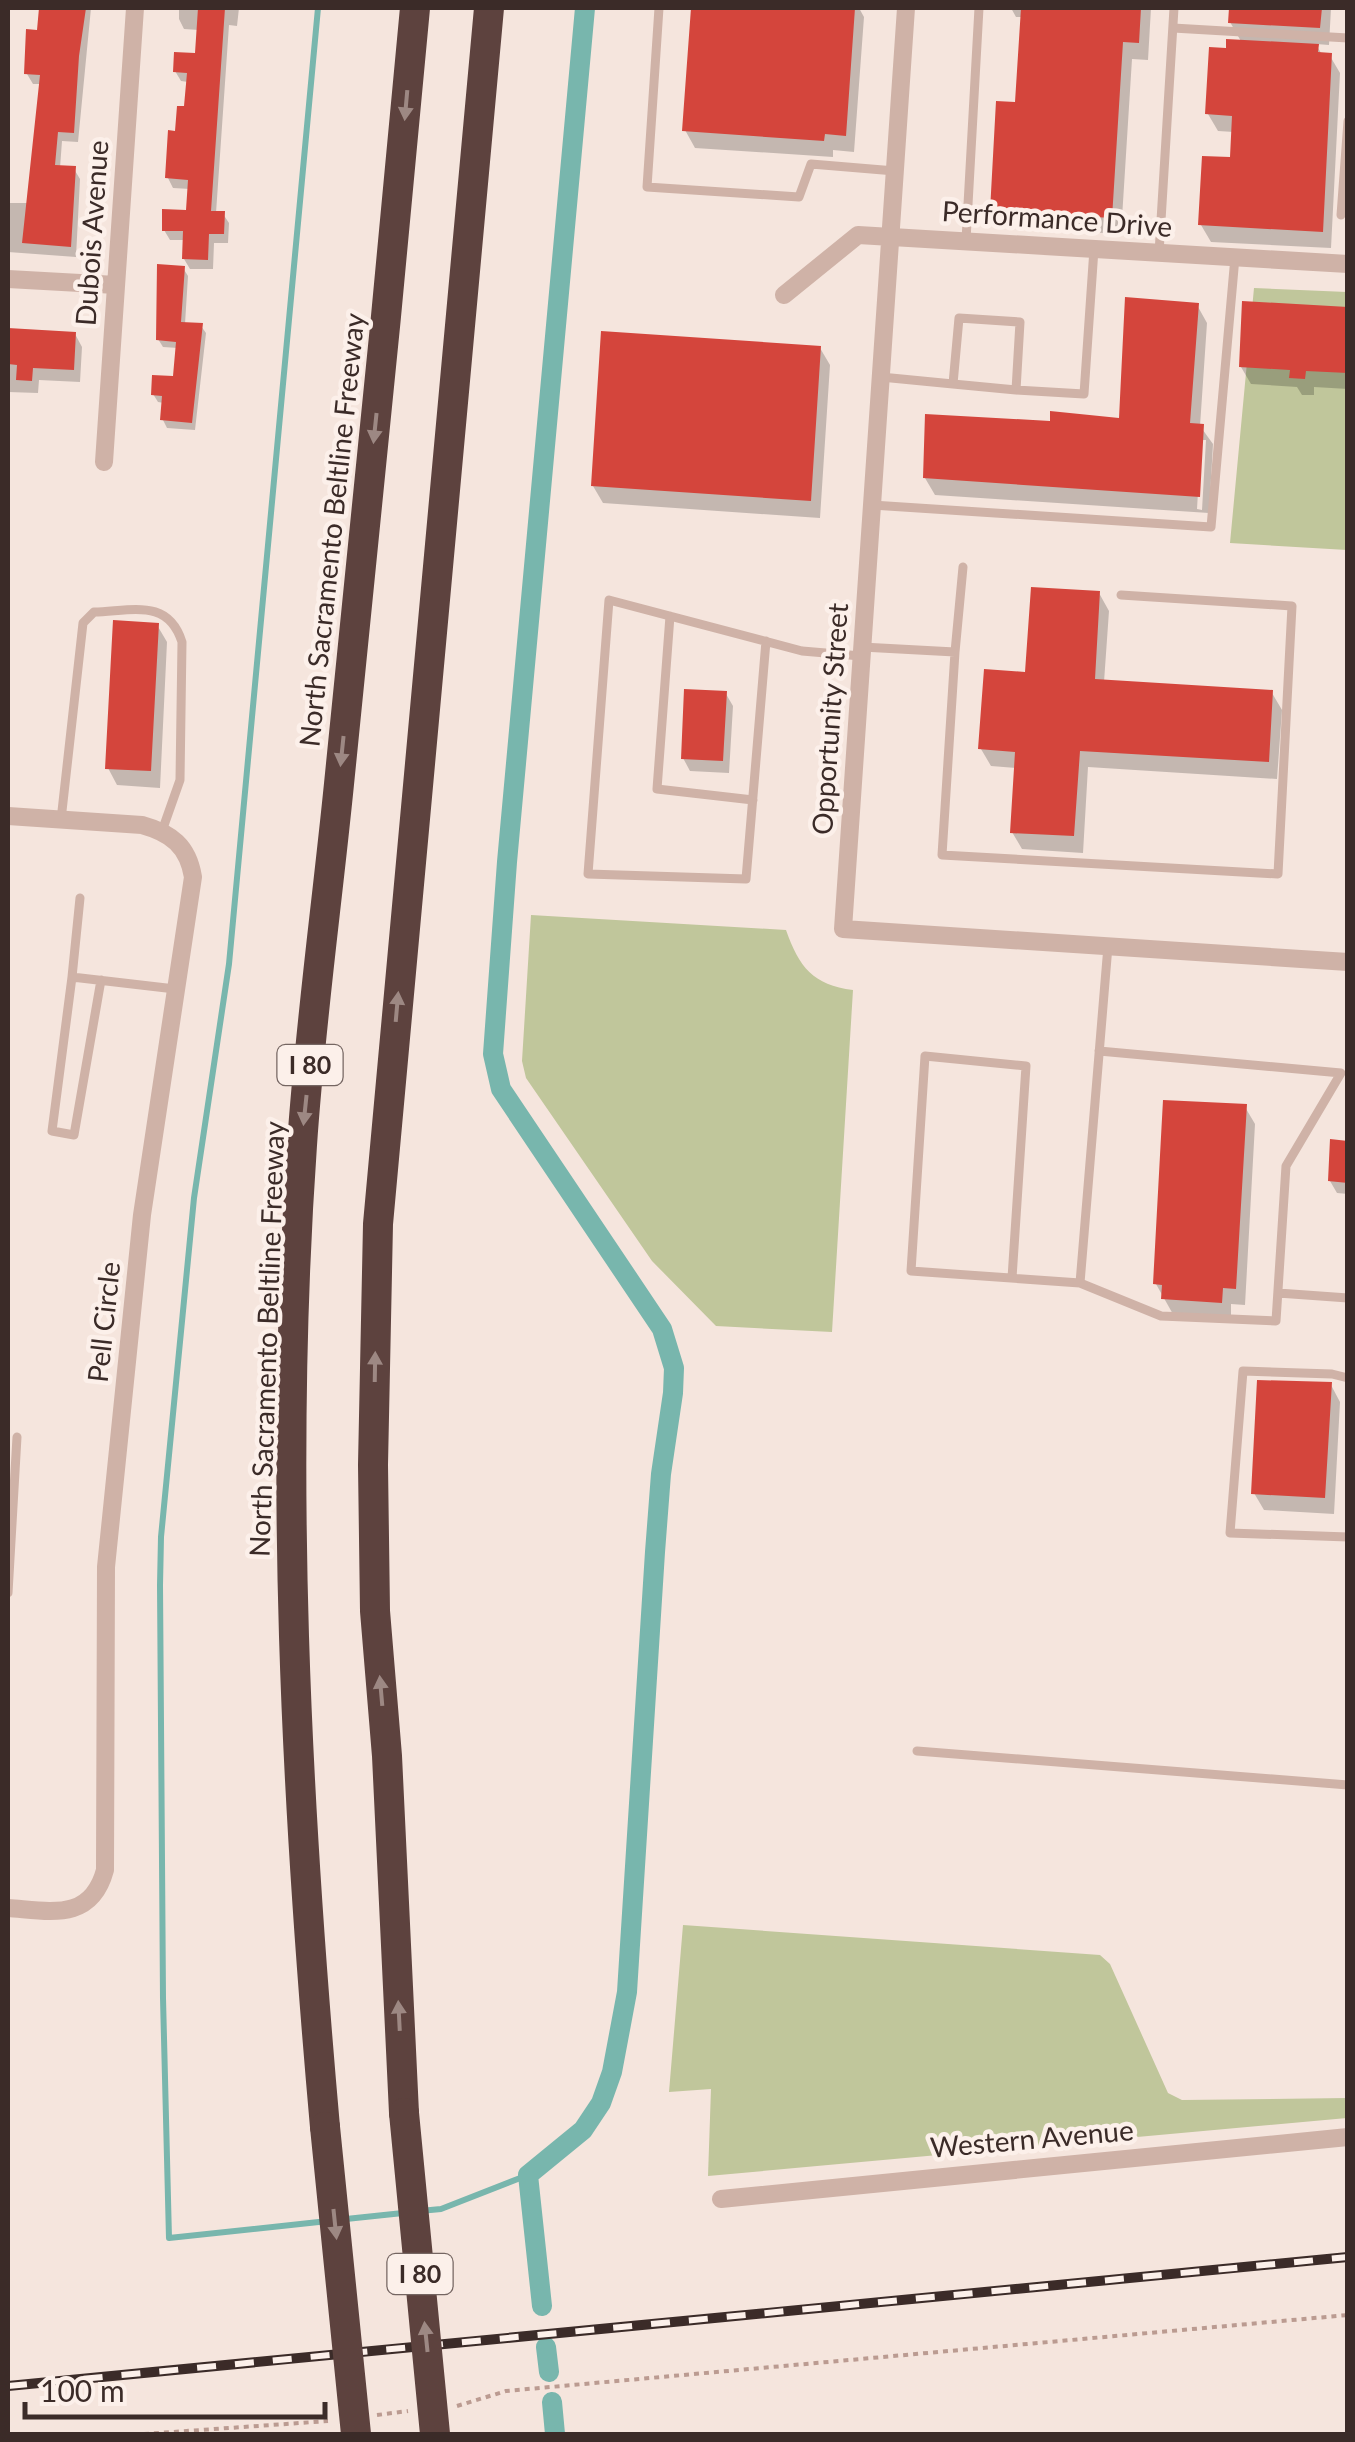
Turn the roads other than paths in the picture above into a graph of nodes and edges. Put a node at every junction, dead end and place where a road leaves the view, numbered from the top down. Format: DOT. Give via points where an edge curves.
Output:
graph roads {
  1 [pos="135,8"];
  2 [pos="415,8"];
  3 [pos="489,8"];
  4 [pos="659,8"];
  5 [pos="906,8"];
  6 [pos="979,8"];
  7 [pos="1174,8"];
  8 [pos="1173,28"];
  9 [pos="1348,38"];
  10 [pos="1348,121"];
  11 [pos="895,171"];
  12 [pos="1341,215"];
  13 [pos="890,236"];
  14 [pos="966,240"];
  15 [pos="1094,248"];
  16 [pos="1159,253"];
  17 [pos="1235,258"];
  18 [pos="1348,264"];
  19 [pos="8,279"];
  20 [pos="116,285"];
  21 [pos="784,295"];
  22 [pos="880,377"];
  23 [pos="953,384"];
  24 [pos="1016,390"];
  25 [pos="104,462"];
  26 [pos="872,505"];
  27 [pos="962,567"];
  28 [pos="1121,595"];
  29 [pos="670,616"];
  30 [pos="766,641"];
  31 [pos="862,652"];
  32 [pos="955,652"];
  33 [pos="753,800"];
  34 [pos="8,816"];
  35 [pos="61,820"];
  36 [pos="162,830"];
  37 [pos="80,898"];
  38 [pos="1108,946"];
  39 [pos="1348,962"];
  40 [pos="72,977"];
  41 [pos="101,980"];
  42 [pos="178,989"];
  43 [pos="1099,1051"];
  44 [pos="1344,1073"];
  45 [pos="1012,1278"];
  46 [pos="1080,1283"];
  47 [pos="1278,1293"];
  48 [pos="1348,1298"];
  49 [pos="1348,1378"];
  50 [pos="16,1437"];
  51 [pos="1348,1537"];
  52 [pos="8,1593"];
  53 [pos="918,1752"];
  54 [pos="1348,1785"];
  55 [pos="8,1908"];
  56 [pos="1348,2138"];
  57 [pos="721,2198"];
  58 [pos="434,2417"];
  59 [pos="360,2425"];
  1 -- 20 [label="street, Dubois Avenue"];
  2 -- 59 [label="highway, North Sacramento Beltline Freeway / I 80, one-way, bridge" via="302,1145 291,1416 294,1688 310,1959"];
  58 -- 3 [label="highway, I 80, one-way, bridge" via="404,2113 374,1611 378,1224"];
  4 -- 11 [label="lane" via="647,187 799,197 810,164"];
  5 -- 11 [label="street, Opportunity Street"];
  6 -- 14 [label="lane"];
  7 -- 8 [label="lane"];
  8 -- 9 [label="lane"];
  8 -- 16 [label="lane"];
  10 -- 12 [label="lane"];
  11 -- 13 [label="street, Opportunity Street"];
  13 -- 14 [label="street, Performance Drive"];
  13 -- 21 [label="street, Performance Drive" via="858,235"];
  13 -- 22 [label="street, Opportunity Street"];
  14 -- 15 [label="street, Performance Drive"];
  15 -- 16 [label="street, Performance Drive"];
  15 -- 24 [label="lane" via="1084,394"];
  16 -- 17 [label="street, Performance Drive"];
  17 -- 18 [label="street, Performance Drive"];
  17 -- 26 [label="lane" via="1211,526"];
  19 -- 20 [label="street"];
  20 -- 25 [label="street, Dubois Avenue"];
  22 -- 23 [label="lane"];
  22 -- 26 [label="street, Opportunity Street"];
  23 -- 24 [label="lane"];
  23 -- 24 [label="lane" via="958,318 1020,322"];
  26 -- 31 [label="street, Opportunity Street"];
  27 -- 32 [label="lane"];
  28 -- 32 [label="lane" via="1292,606 1278,874 942,855"];
  29 -- 30 [label="lane"];
  29 -- 33 [label="lane" via="656,790"];
  29 -- 33 [label="lane" via="609,600 588,874 746,879"];
  30 -- 31 [label="lane" via="802,651"];
  30 -- 33 [label="lane"];
  31 -- 32 [label="lane"];
  31 -- 38 [label="street, Opportunity Street" via="843,929"];
  34 -- 35 [label="street"];
  35 -- 36 [label="street"];
  35 -- 36 [label="lane" via="83,623 94,612 154,610 177,626 182,642 180,780"];
  36 -- 42 [label="street, Pell Circle" via="184,851 193,877"];
  37 -- 40 [label="lane"];
  38 -- 39 [label="street, Opportunity Street"];
  38 -- 43 [label="lane"];
  40 -- 41 [label="lane"];
  40 -- 41 [label="lane" via="52,1131 74,1135"];
  41 -- 42 [label="lane"];
  42 -- 55 [label="street, Pell Circle" via="142,1215 106,1567 105,1870 94,1896 74,1909"];
  43 -- 44 [label="lane"];
  43 -- 46 [label="lane"];
  44 -- 47 [label="lane" via="1286,1166"];
  45 -- 45 [label="lane" via="910,1271 924,1056 1026,1066"];
  45 -- 46 [label="lane"];
  46 -- 47 [label="lane" via="1161,1316 1276,1321"];
  47 -- 48 [label="lane"];
  49 -- 51 [label="lane" via="1243,1371 1230,1534"];
  50 -- 52 [label="lane"];
  53 -- 54 [label="lane"];
  56 -- 57 [label="street, Western Avenue"];
}
